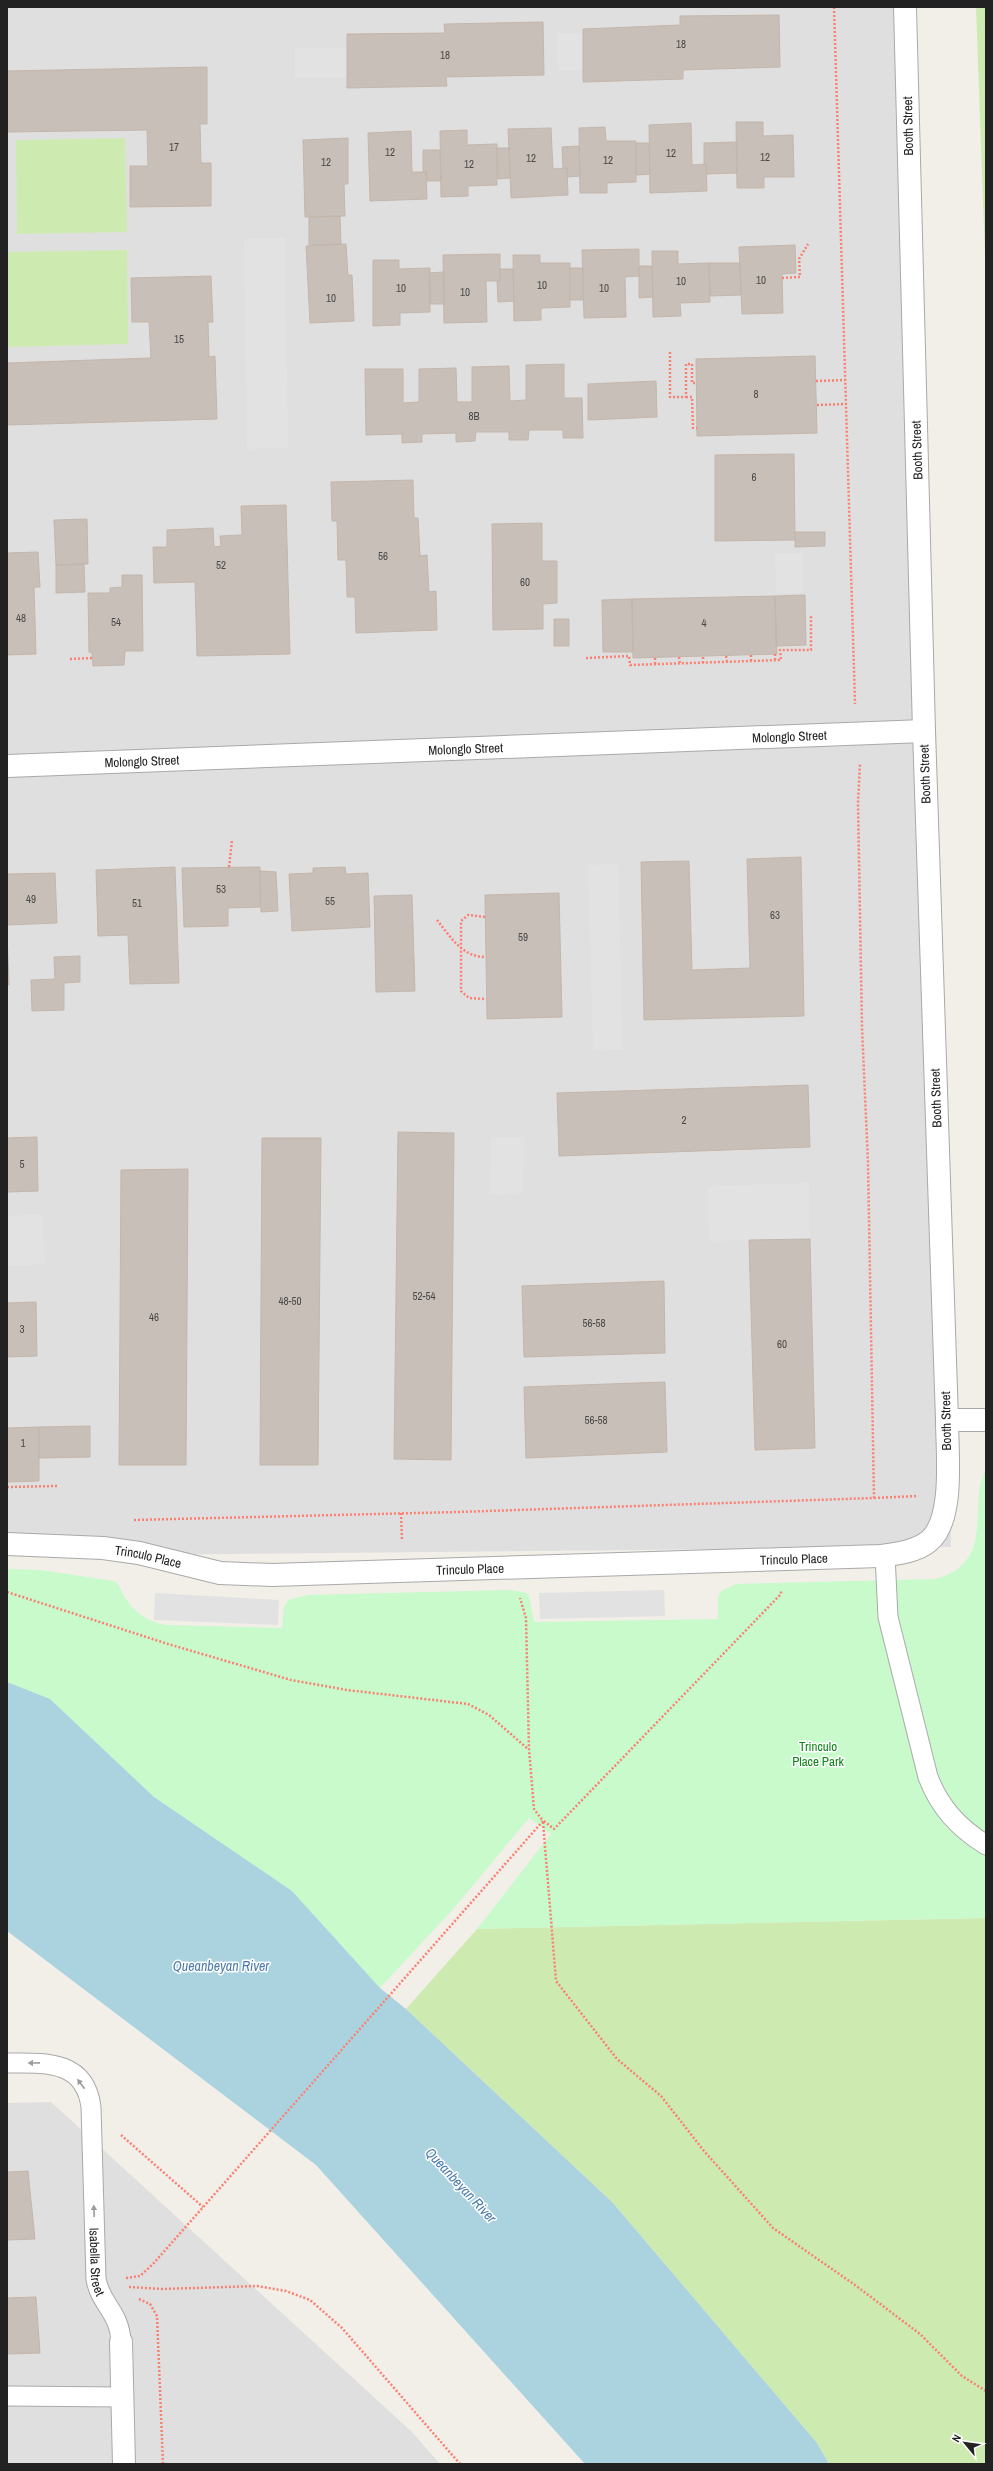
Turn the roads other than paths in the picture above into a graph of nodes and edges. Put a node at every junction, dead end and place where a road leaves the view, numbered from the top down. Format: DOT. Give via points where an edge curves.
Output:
graph roads {
  1 [pos="905,7"];
  2 [pos="924,731"];
  3 [pos="7,766"];
  4 [pos="947,1420"];
  5 [pos="986,1420"];
  6 [pos="932,1537"];
  7 [pos="7,1544"];
  8 [pos="885,1555"];
  9 [pos="986,1845"];
  10 [pos="7,2064"];
  11 [pos="121,2342"];
  12 [pos="7,2396"];
  13 [pos="122,2397"];
  14 [pos="124,2464"];
  1 -- 2 [label="street, Booth Street"];
  2 -- 3 [label="street, Molonglo Street"];
  2 -- 4 [label="street, Booth Street"];
  4 -- 5 [label="street"];
  4 -- 6 [label="street, Booth Street" via="946,1494 942,1519"];
  6 -- 8 [label="street, Trinculo Place" via="924,1544"];
  7 -- 8 [label="street, Trinculo Place" via="103,1548 139,1553 200,1569 240,1575 515,1569"];
  8 -- 9 [label="lane" via="888,1617 928,1777 945,1812 956,1824"];
  11 -- 10 [label="lane, Isabella Street, one-way" via="117,2318 97,2283 90,2100 76,2077 60,2066 48,2063"];
  11 -- 13 [label="street, Isabella Street"];
  12 -- 13 [label="lane"];
  13 -- 14 [label="street, Isabella Street"];
}
